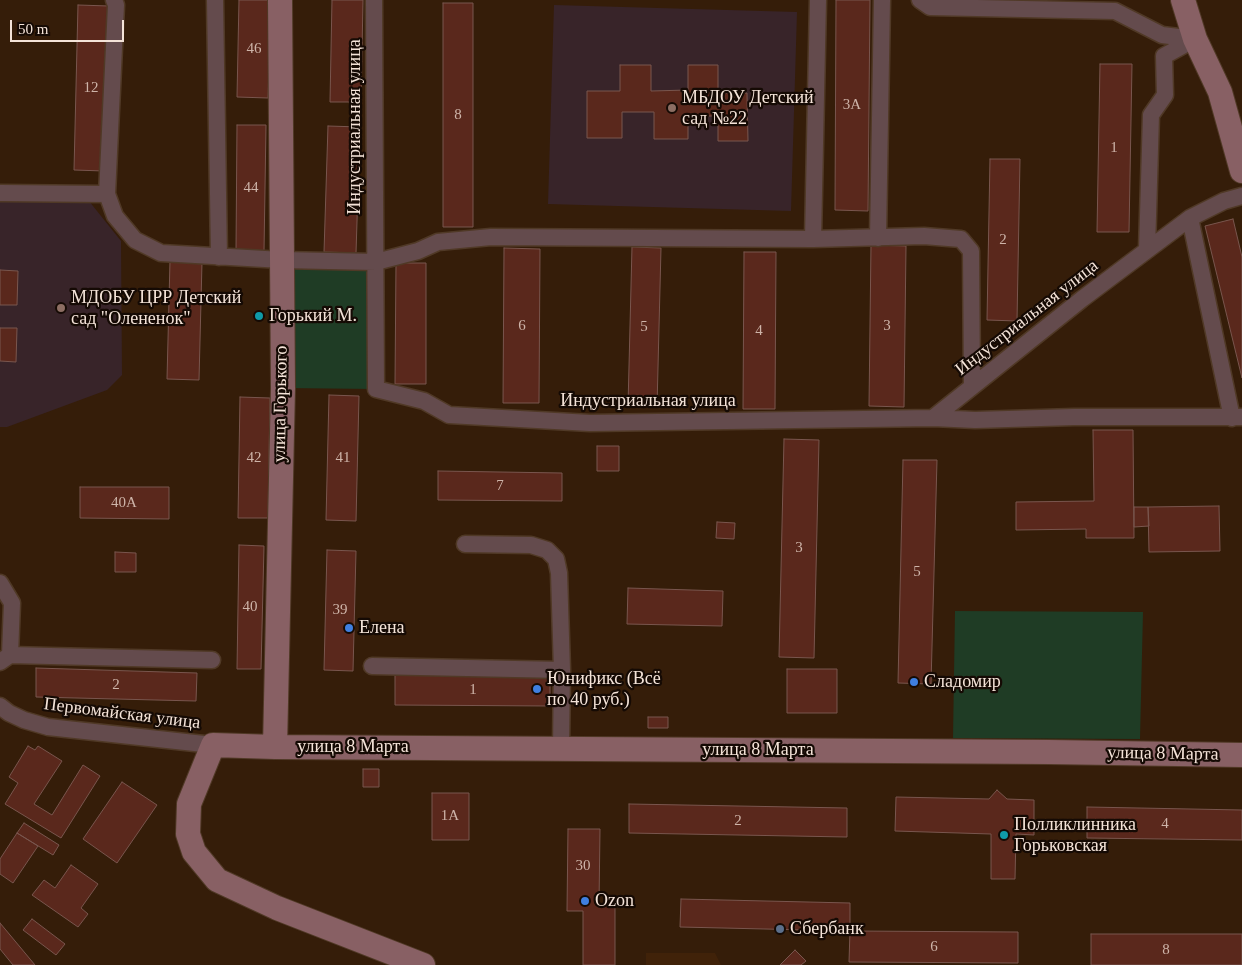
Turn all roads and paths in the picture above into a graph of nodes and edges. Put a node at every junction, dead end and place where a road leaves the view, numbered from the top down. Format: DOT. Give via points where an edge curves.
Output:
graph roads {
  1 [pos="114,0"];
  2 [pos="215,0"];
  3 [pos="280,0"];
  4 [pos="374,0"];
  5 [pos="818,0"];
  6 [pos="882,0"];
  7 [pos="920,0"];
  8 [pos="1183,0"];
  9 [pos="1116,5"];
  10 [pos="1195,39"];
  11 [pos="1242,170"];
  12 [pos="0,194"];
  13 [pos="107,194"];
  14 [pos="1242,196"];
  15 [pos="1190,218"];
  16 [pos="878,238"];
  17 [pos="813,239"];
  18 [pos="1147,249"];
  19 [pos="219,257"];
  20 [pos="282,260"];
  21 [pos="376,262"];
  22 [pos="972,386"];
  23 [pos="933,418"];
  24 [pos="1237,418"];
  25 [pos="465,544"];
  26 [pos="0,583"];
  27 [pos="5,659"];
  28 [pos="212,660"];
  29 [pos="372,666"];
  30 [pos="562,670"];
  31 [pos="0,706"];
  32 [pos="214,745"];
  33 [pos="275,747"];
  34 [pos="561,748"];
  35 [pos="1242,755"];
  36 [pos="423,965"];
  1 -- 13 [label="street"];
  2 -- 19 [label="street"];
  3 -- 20 [label="street, улица Горького"];
  4 -- 21 [label="street, Индустриальная улица"];
  5 -- 17 [label="street"];
  6 -- 16 [label="street"];
  7 -- 9 [label="street" via="930,7"];
  8 -- 10 [label="street"];
  9 -- 10 [label="street" via="1162,35"];
  10 -- 11 [label="street" via="1220,92"];
  10 -- 18 [label="street" via="1164,56 1166,95 1151,115"];
  12 -- 13 [label="street"];
  13 -- 19 [label="street" via="115,216 135,240 161,253"];
  14 -- 15 [label="street, Индустриальная улица"];
  15 -- 18 [label="street, Индустриальная улица"];
  15 -- 24 [label="street"];
  16 -- 17 [label="street"];
  16 -- 22 [label="street" via="924,236 961,239 972,251"];
  17 -- 21 [label="street" via="491,237 438,242"];
  18 -- 22 [label="street, Индустриальная улица"];
  19 -- 20 [label="street"];
  20 -- 21 [label="street"];
  20 -- 33 [label="street, улица Горького" via="283,388"];
  21 -- 23 [label="street, Индустриальная улица" via="376,390 424,401 449,415 590,423"];
  22 -- 23 [label="street, Индустриальная улица"];
  23 -- 24 [label="street"];
  25 -- 30 [label="street" via="531,545 547,550 556,559"];
  26 -- 27 [label="street" via="12,603"];
  27 -- 28 [label="street"];
  29 -- 30 [label="street"];
  30 -- 34 [label="street"];
  31 -- 32 [label="street, Первомайская улица" via="24,720 48,727"];
  32 -- 33 [label="street, улица 8 Марта"];
  32 -- 36 [label="street" via="189,804 188,834 194,852 217,880 277,908"];
  33 -- 34 [label="street, улица 8 Марта"];
  34 -- 35 [label="street, улица 8 Марта"];
}
